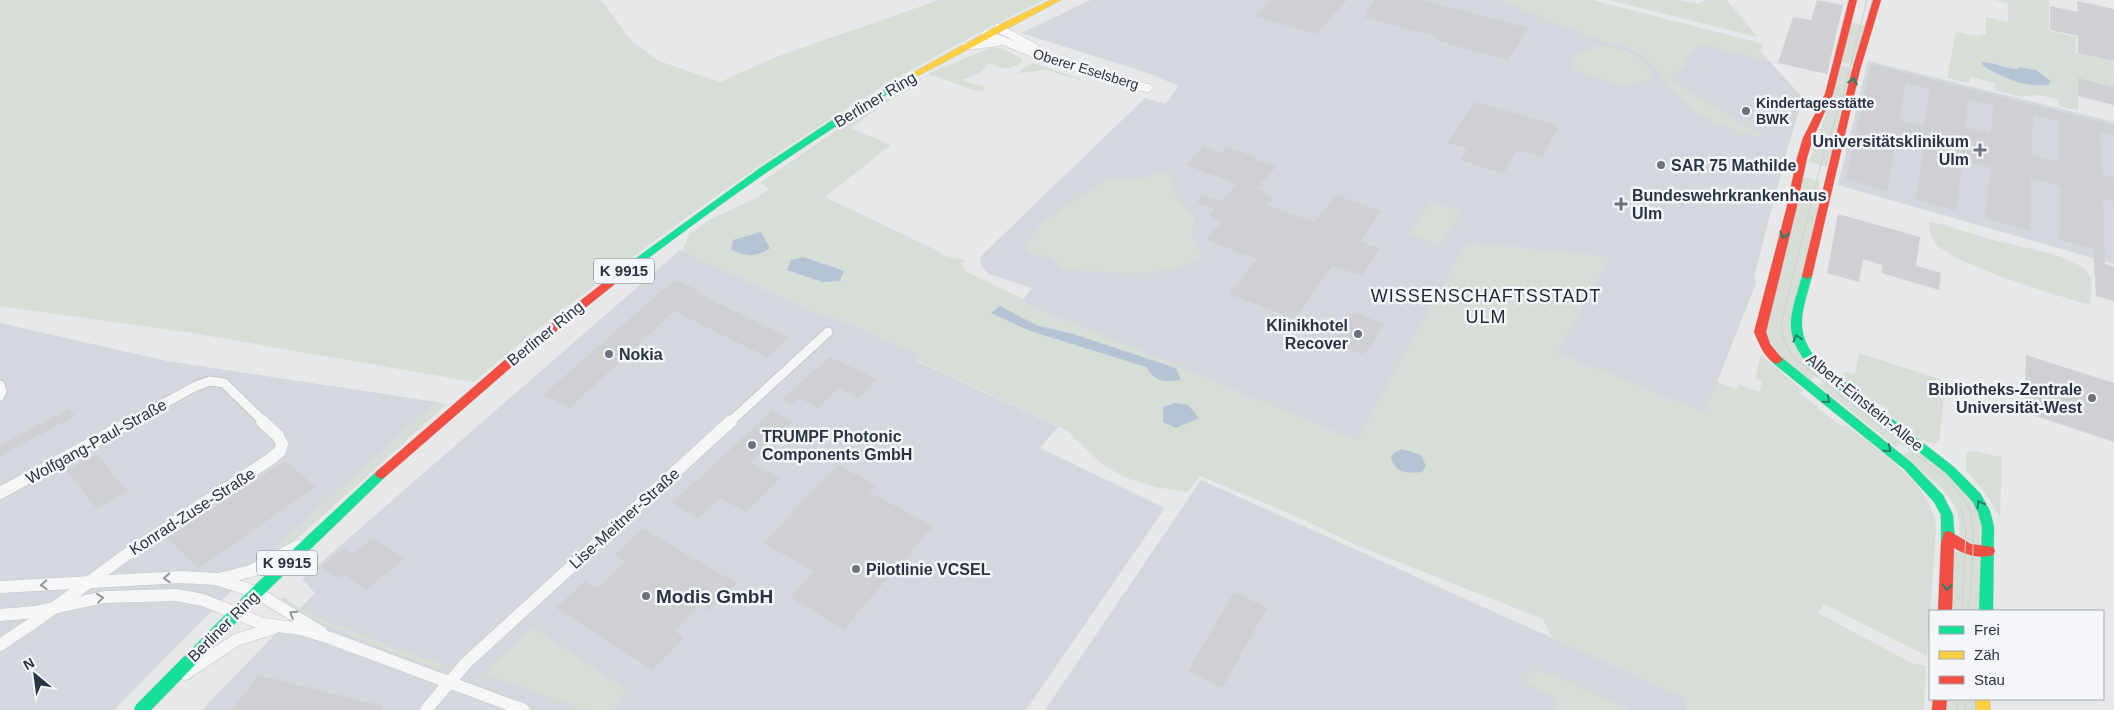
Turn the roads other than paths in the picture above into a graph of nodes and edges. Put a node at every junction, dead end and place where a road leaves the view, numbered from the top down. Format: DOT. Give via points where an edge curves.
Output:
graph roads {
  1 [pos="1057,0"];
  2 [pos="1853,0"];
  3 [pos="1877,0"];
  4 [pos="998,28"];
  5 [pos="986,34"];
  6 [pos="1004,43"];
  7 [pos="965,46"];
  8 [pos="828,332"];
  9 [pos="0,385"];
  10 [pos="191,388"];
  11 [pos="0,396"];
  12 [pos="0,493"];
  13 [pos="318,533"];
  14 [pos="1949,536"];
  15 [pos="1988,551"];
  16 [pos="216,579"];
  17 [pos="88,582"];
  18 [pos="0,587"];
  19 [pos="256,592"];
  20 [pos="53,609"];
  21 [pos="1945,610"];
  22 [pos="1986,610"];
  23 [pos="236,612"];
  24 [pos="0,615"];
  25 [pos="283,627"];
  26 [pos="330,638"];
  27 [pos="0,645"];
  28 [pos="448,682"];
  29 [pos="156,695"];
  30 [pos="141,710"];
  31 [pos="426,710"];
  32 [pos="524,710"];
  1 -- 4 [label="street, Berliner Ring / K 9915"];
  2 -- 14 [label="street, Albert-Einstein-Allee, one-way" via="1829,94 1802,158 1760,332 1767,348 1779,362 1926,482 1944,507"];
  15 -- 3 [label="street, Albert-Einstein-Allee, one-way" via="1987,519 1969,488 1814,364 1802,352 1795,335 1854,79"];
  4 -- 5 [label="street, Berliner Ring / K 9915"];
  4 -- 6 [label="street, Oberer Eselsberg" via="1032,46 1140,82 1148,88"];
  5 -- 6 [label="street, Oberer Eselsberg"];
  5 -- 7 [label="street, Berliner Ring / K 9915"];
  6 -- 7 [label="street"];
  7 -- 13 [label="street, Berliner Ring / K 9915" via="902,81 808,141 718,201 633,264 458,405"];
  8 -- 28 [label="street, Lise-Meitner-Straße"];
  9 -- 11 [label="street"];
  10 -- 12 [label="street, Wolfgang-Paul-Straße"];
  10 -- 17 [label="street, Konrad-Zuse-Straße" via="210,381 224,383 280,438 280,450 267,462"];
  13 -- 16 [label="street" via="260,567"];
  13 -- 19 [label="street, Berliner Ring / K 9915"];
  14 -- 15 [label="street" via="1969,550"];
  14 -- 21 [label="street, Albert-Einstein-Allee, one-way"];
  15 -- 22 [label="street, Albert-Einstein-Allee"];
  16 -- 17 [label="street, one-way" via="182,577"];
  16 -- 19 [label="street"];
  17 -- 18 [label="street, one-way"];
  17 -- 20 [label="street, Konrad-Zuse-Straße"];
  19 -- 23 [label="street, Berliner Ring"];
  26 -- 19 [label="street, one-way"];
  20 -- 23 [label="street, one-way" via="104,597 160,594 192,597"];
  20 -- 24 [label="street"];
  20 -- 27 [label="street, Konrad-Zuse-Straße"];
  23 -- 25 [label="street" via="263,624"];
  23 -- 29 [label="street, Berliner Ring"];
  25 -- 26 [label="street"];
  25 -- 29 [label="street" via="236,640"];
  26 -- 28 [label="street"];
  28 -- 31 [label="street, Lise-Meitner-Straße"];
  28 -- 32 [label="street"];
  29 -- 30 [label="street, Berliner Ring"];
}
